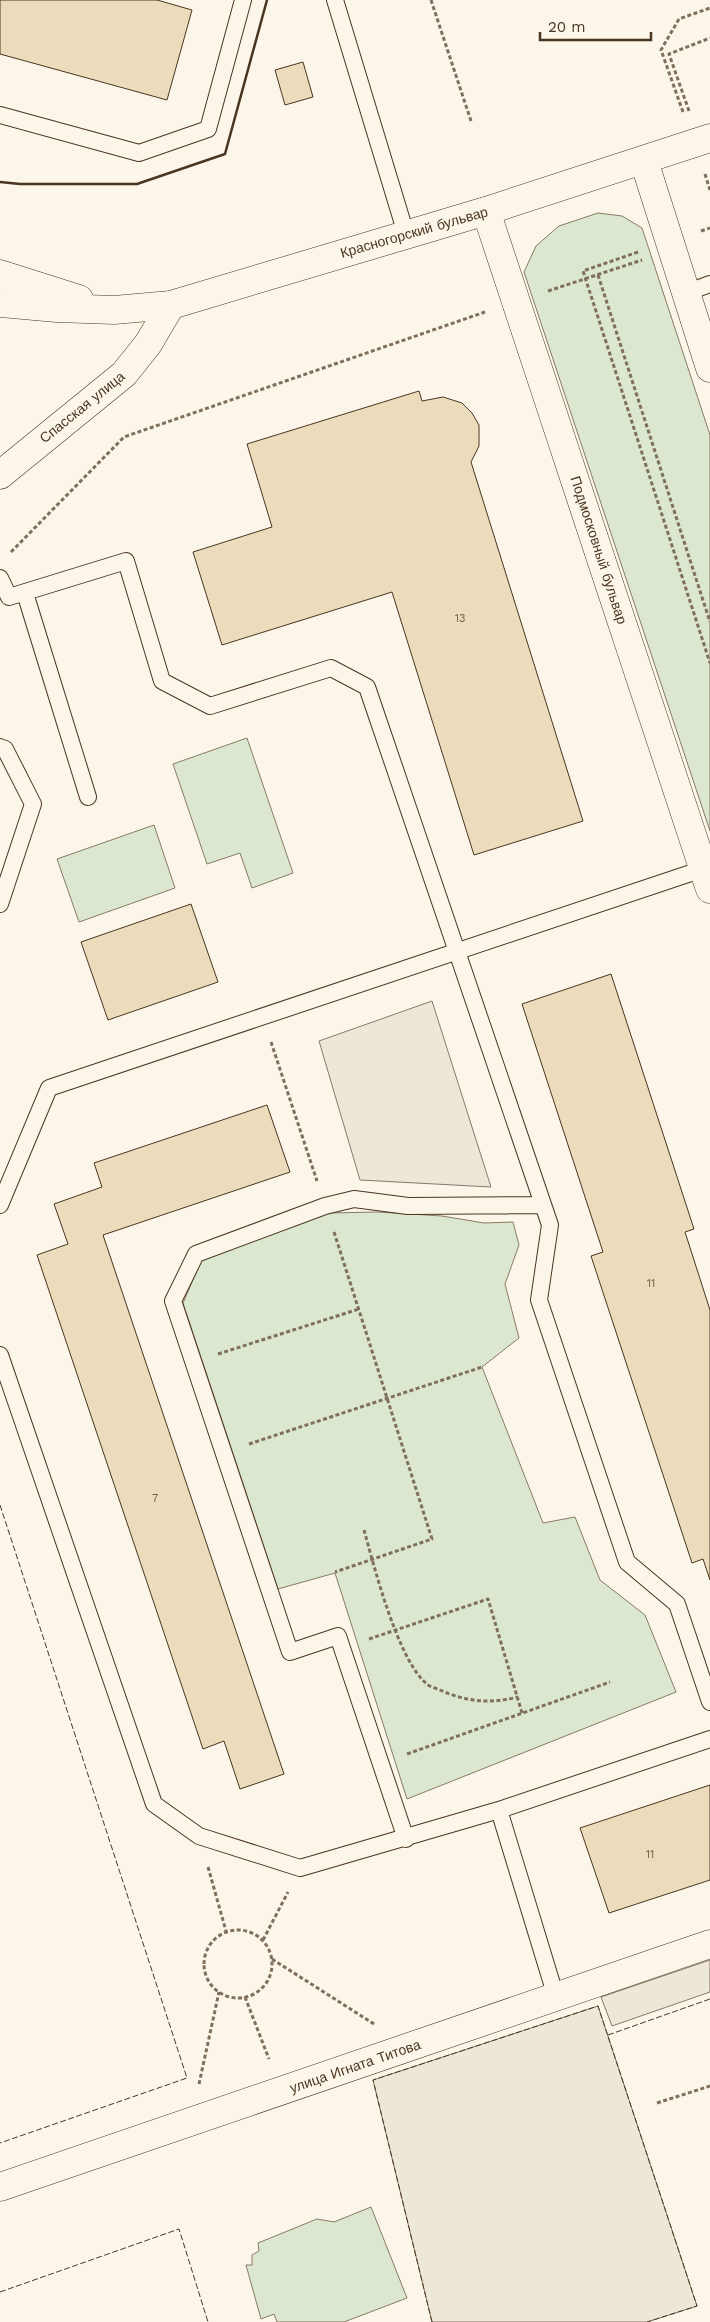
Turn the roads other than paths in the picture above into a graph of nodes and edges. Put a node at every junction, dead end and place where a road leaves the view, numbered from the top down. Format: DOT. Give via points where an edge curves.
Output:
graph roads {
  1 [pos="243,0"];
  2 [pos="335,0"];
  3 [pos="0,115"];
  4 [pos="702,141"];
  5 [pos="644,161"];
  6 [pos="486,211"];
  7 [pos="406,234"];
  8 [pos="0,274"];
  9 [pos="698,288"];
  10 [pos="0,302"];
  11 [pos="171,306"];
  12 [pos="114,310"];
  13 [pos="710,368"];
  14 [pos="0,475"];
  15 [pos="0,578"];
  16 [pos="25,592"];
  17 [pos="0,747"];
  18 [pos="88,797"];
  19 [pos="707,878"];
  20 [pos="0,904"];
  21 [pos="458,953"];
  22 [pos="0,1205"];
  23 [pos="543,1205"];
  24 [pos="0,1355"];
  25 [pos="710,1702"];
  26 [pos="710,1739"];
  27 [pos="499,1810"];
  28 [pos="406,1839"];
  29 [pos="710,1944"];
  30 [pos="556,1997"];
  31 [pos="0,2187"];
  1 -- 3 [label="lane" via="208,129 139,153"];
  2 -- 7 [label="lane"];
  4 -- 5 [label="street, Красногорский бульвар"];
  5 -- 6 [label="street, Красногорский бульвар"];
  5 -- 9 [label="street" via="671,246"];
  6 -- 7 [label="street, Красногорский бульвар"];
  6 -- 19 [label="street, Подмосковный бульвар"];
  7 -- 11 [label="street, Красногорский бульвар"];
  8 -- 12 [label="street, Красногорский бульвар"];
  9 -- 13 [label="street"];
  10 -- 12 [label="street, Красногорский бульвар"];
  11 -- 12 [label="street, Красногорский бульвар"];
  11 -- 14 [label="street, Спасская улица" via="148,344 124,374"];
  15 -- 16 [label="lane" via="9,597"];
  16 -- 18 [label="lane"];
  16 -- 21 [label="lane" via="126,561 162,681 210,706 331,668 367,687"];
  17 -- 20 [label="lane" via="5,749 33,804"];
  19 -- 21 [label="lane"];
  21 -- 22 [label="lane" via="49,1088"];
  21 -- 23 [label="lane"];
  23 -- 25 [label="lane" via="550,1225 539,1300 627,1562 677,1604"];
  23 -- 28 [label="lane" via="408,1206 354,1199 325,1206 196,1254 173,1300 290,1652 338,1636"];
  24 -- 28 [label="lane" via="154,1804 199,1836 300,1868"];
  26 -- 27 [label="lane"];
  27 -- 28 [label="lane"];
  27 -- 30 [label="lane"];
  29 -- 30 [label="street, улица Игната Титова"];
  30 -- 31 [label="street, улица Игната Титова"];
}
